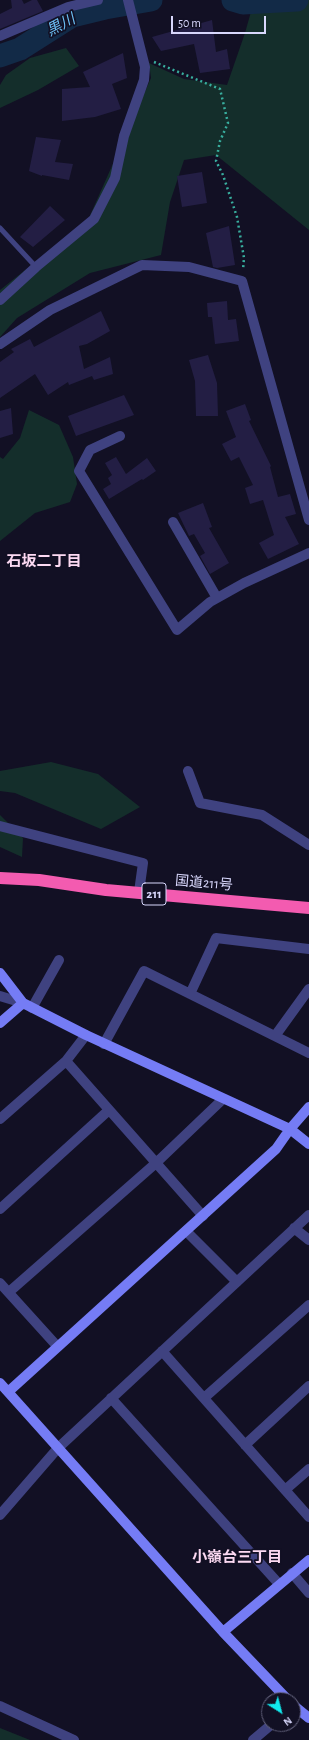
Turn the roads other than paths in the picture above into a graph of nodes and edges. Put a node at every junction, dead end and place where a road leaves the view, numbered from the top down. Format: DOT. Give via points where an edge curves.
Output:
graph roads {
  1 [pos="98,0"];
  2 [pos="128,0"];
  3 [pos="0,36"];
  4 [pos="0,228"];
  5 [pos="36,267"];
  6 [pos="0,300"];
  7 [pos="0,344"];
  8 [pos="120,436"];
  9 [pos="309,520"];
  10 [pos="173,522"];
  11 [pos="309,553"];
  12 [pos="217,598"];
  13 [pos="188,771"];
  14 [pos="0,826"];
  15 [pos="309,845"];
  16 [pos="0,878"];
  17 [pos="139,892"];
  18 [pos="309,908"];
  19 [pos="309,949"];
  20 [pos="59,960"];
  21 [pos="0,973"];
  22 [pos="309,989"];
  23 [pos="190,994"];
  24 [pos="0,996"];
  25 [pos="23,1003"];
  26 [pos="32,1008"];
  27 [pos="0,1024"];
  28 [pos="86,1035"];
  29 [pos="275,1036"];
  30 [pos="104,1044"];
  31 [pos="309,1053"];
  32 [pos="66,1061"];
  33 [pos="223,1099"];
  34 [pos="309,1107"];
  35 [pos="110,1110"];
  36 [pos="0,1118"];
  37 [pos="290,1129"];
  38 [pos="309,1144"];
  39 [pos="156,1163"];
  40 [pos="0,1209"];
  41 [pos="309,1215"];
  42 [pos="203,1216"];
  43 [pos="294,1228"];
  44 [pos="186,1231"];
  45 [pos="309,1240"];
  46 [pos="237,1282"];
  47 [pos="0,1283"];
  48 [pos="9,1292"];
  49 [pos="309,1305"];
  50 [pos="57,1346"];
  51 [pos="162,1351"];
  52 [pos="0,1383"];
  53 [pos="309,1386"];
  54 [pos="8,1392"];
  55 [pos="111,1398"];
  56 [pos="204,1398"];
  57 [pos="245,1445"];
  58 [pos="58,1448"];
  59 [pos="309,1469"];
  60 [pos="285,1490"];
  61 [pos="0,1515"];
  62 [pos="309,1517"];
  63 [pos="309,1560"];
  64 [pos="292,1573"];
  65 [pos="279,1584"];
  66 [pos="309,1593"];
  67 [pos="223,1632"];
  68 [pos="280,1692"];
  69 [pos="0,1706"];
  70 [pos="262,1732"];
  71 [pos="74,1740"];
  72 [pos="253,1740"];
  1 -- 3 [label="street" via="68,7"];
  2 -- 5 [label="street" via="145,67 144,80 124,136 115,178 94,219"];
  4 -- 5 [label="lane"];
  5 -- 6 [label="street"];
  7 -- 9 [label="street" via="50,310 142,265 189,267 242,281"];
  8 -- 12 [label="street" via="90,450 79,471 177,630"];
  10 -- 12 [label="street"];
  11 -- 12 [label="street"];
  13 -- 15 [label="street" via="200,803 262,815"];
  14 -- 17 [label="street" via="143,863"];
  16 -- 17 [label="highway, 国道211号 / 211"];
  17 -- 18 [label="highway, 国道211号 / 211"];
  19 -- 23 [label="street" via="216,938"];
  20 -- 26 [label="street"];
  21 -- 25 [label="street"];
  22 -- 29 [label="street"];
  23 -- 29 [label="street"];
  23 -- 30 [label="street" via="144,972"];
  24 -- 25 [label="street"];
  25 -- 26 [label="street"];
  25 -- 27 [label="street"];
  26 -- 28 [label="street"];
  28 -- 30 [label="street"];
  28 -- 32 [label="street"];
  29 -- 31 [label="street"];
  30 -- 33 [label="street"];
  32 -- 35 [label="street"];
  32 -- 36 [label="street"];
  33 -- 37 [label="street"];
  33 -- 39 [label="street"];
  34 -- 37 [label="street"];
  35 -- 39 [label="street"];
  35 -- 40 [label="street"];
  37 -- 38 [label="street"];
  37 -- 42 [label="street" via="276,1149"];
  39 -- 42 [label="street"];
  39 -- 48 [label="street"];
  41 -- 43 [label="street"];
  42 -- 44 [label="street"];
  43 -- 45 [label="street"];
  43 -- 46 [label="street"];
  44 -- 46 [label="street"];
  44 -- 50 [label="street"];
  46 -- 51 [label="street"];
  47 -- 48 [label="street"];
  48 -- 50 [label="street"];
  49 -- 56 [label="street"];
  50 -- 54 [label="street"];
  51 -- 55 [label="street"];
  51 -- 56 [label="street"];
  52 -- 54 [label="street"];
  53 -- 57 [label="street"];
  54 -- 58 [label="street"];
  55 -- 58 [label="street"];
  55 -- 65 [label="street"];
  56 -- 57 [label="street"];
  57 -- 60 [label="street"];
  58 -- 61 [label="street"];
  58 -- 67 [label="street"];
  59 -- 60 [label="street"];
  60 -- 62 [label="street"];
  63 -- 64 [label="street"];
  64 -- 65 [label="street"];
  64 -- 66 [label="street"];
  65 -- 67 [label="street"];
  67 -- 68 [label="street"];
  69 -- 71 [label="street"];
  70 -- 72 [label="street"];
}
